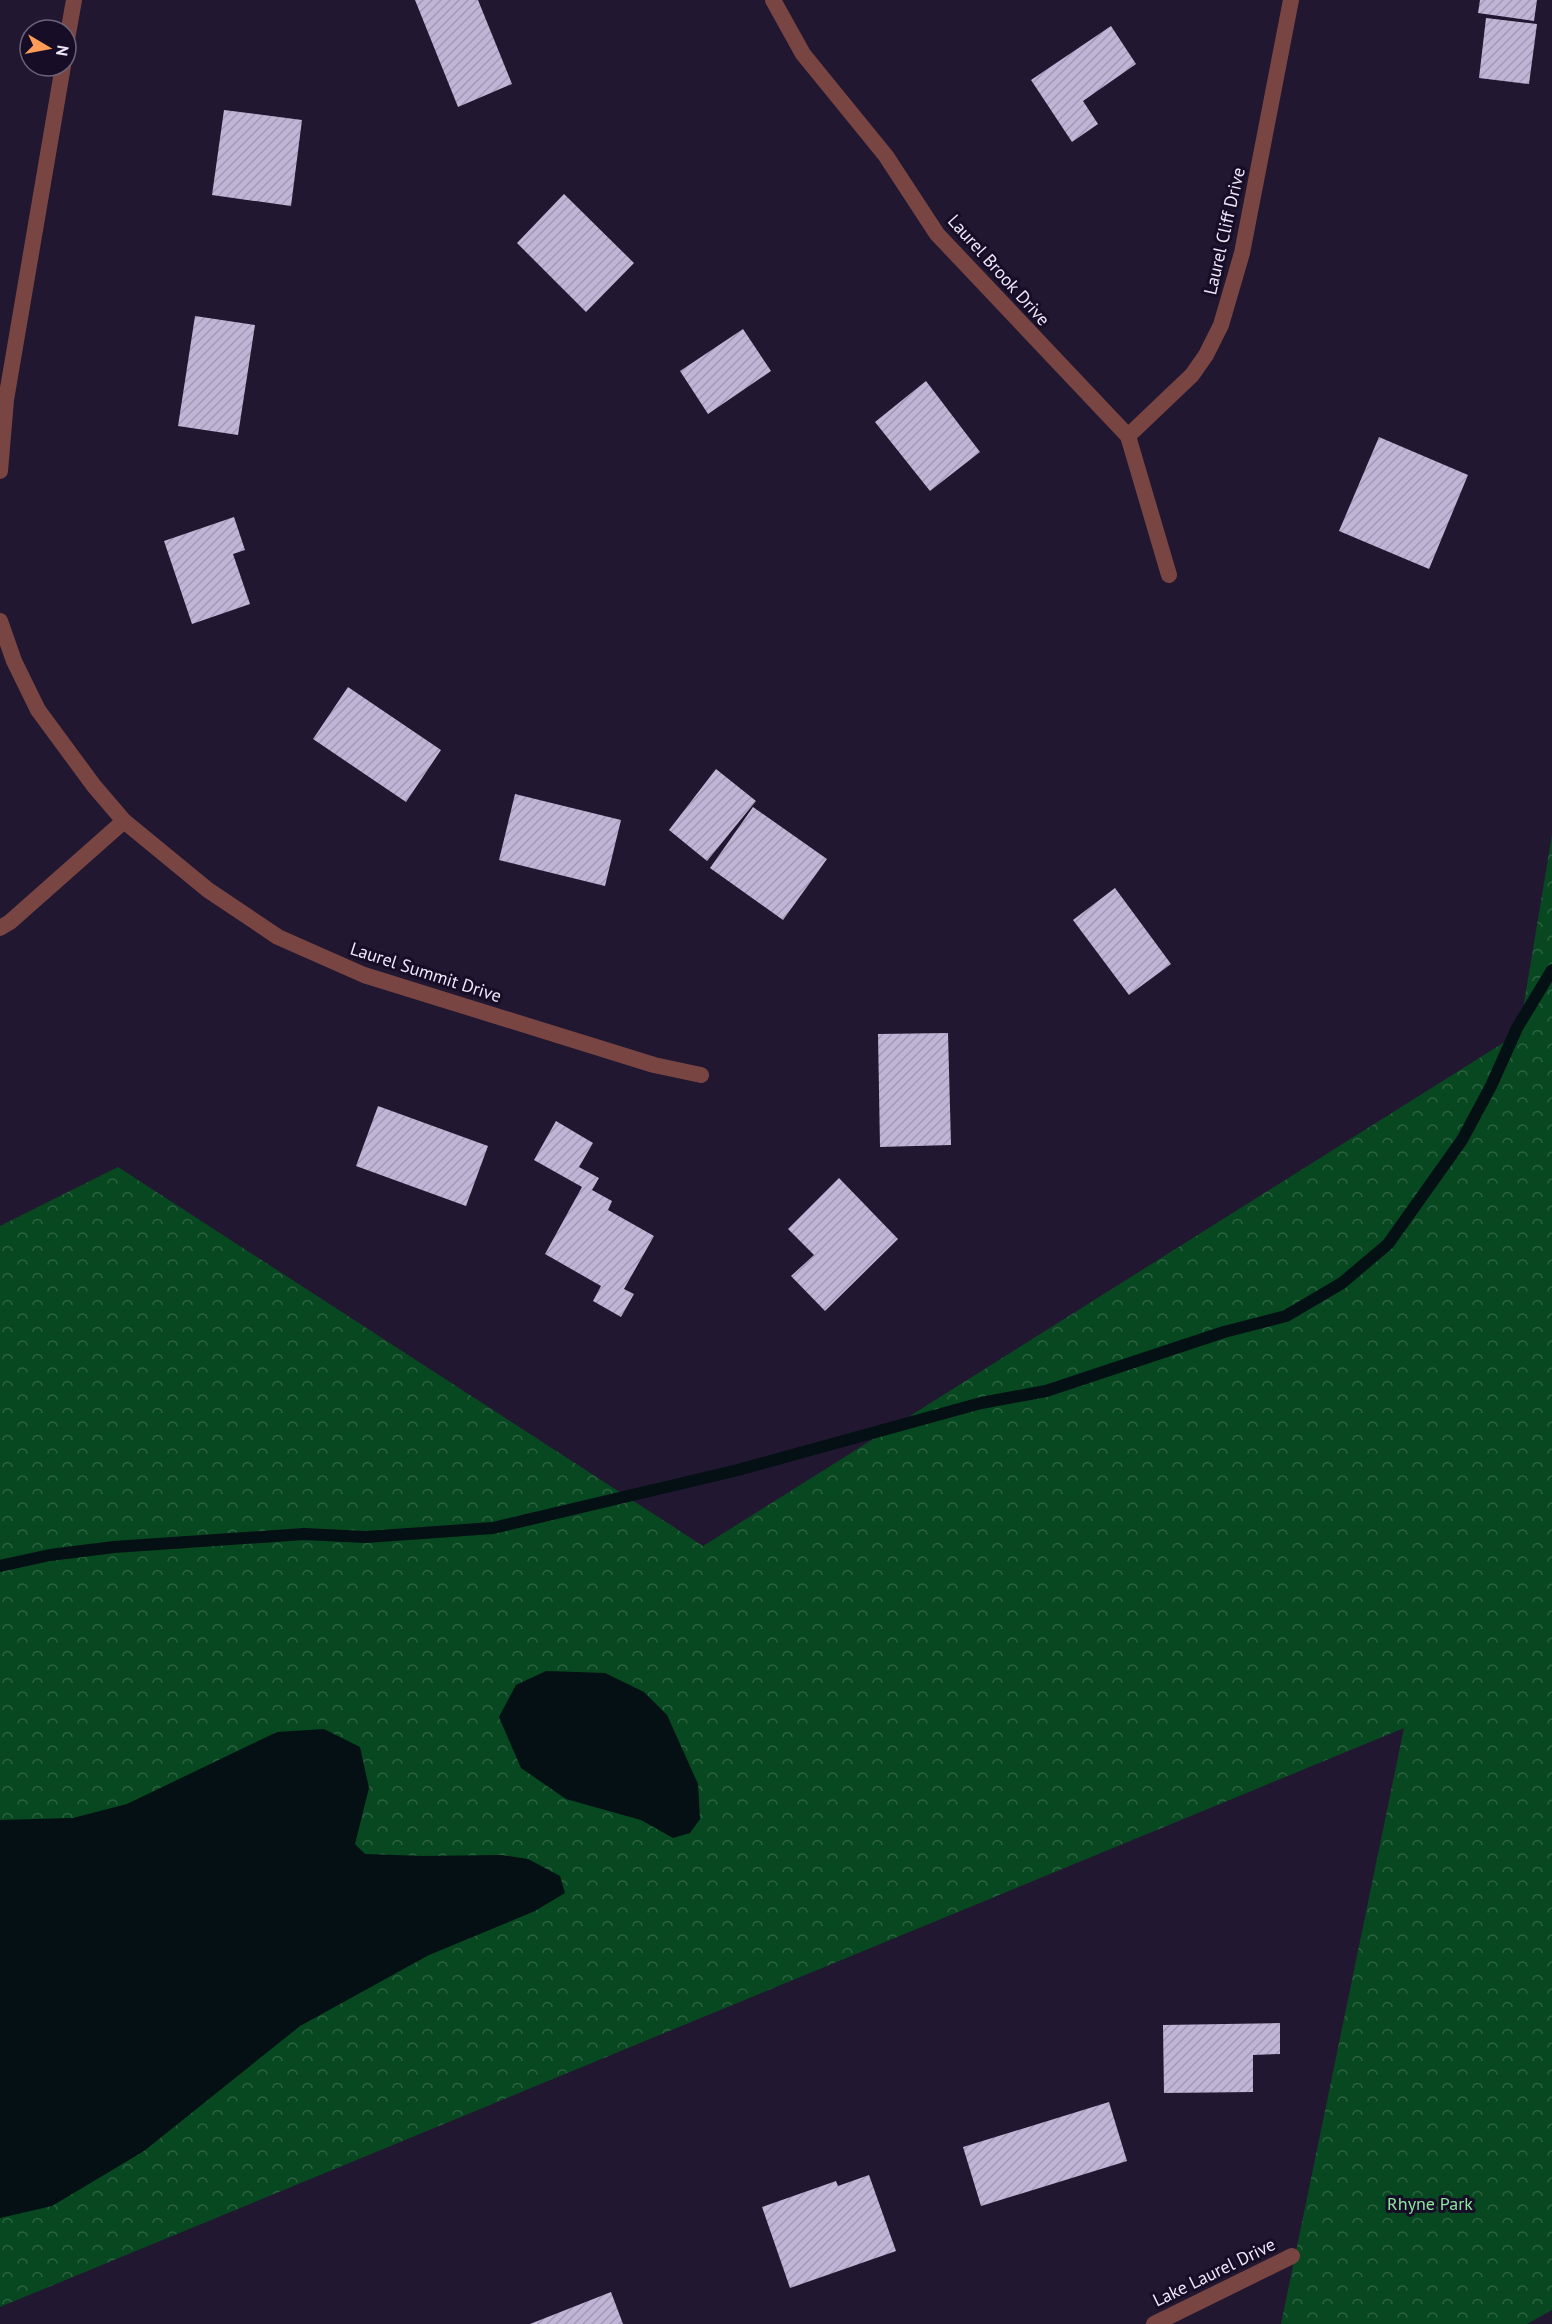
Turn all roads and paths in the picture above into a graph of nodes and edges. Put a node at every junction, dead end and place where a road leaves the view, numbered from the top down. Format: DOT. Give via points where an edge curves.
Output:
graph roads {
  1 [pos="74,0"];
  2 [pos="773,0"];
  3 [pos="1290,0"];
  4 [pos="71,18"];
  5 [pos="61,78"];
  6 [pos="3,400"];
  7 [pos="1128,436"];
  8 [pos="0,471"];
  9 [pos="1169,575"];
  10 [pos="0,621"];
  11 [pos="124,821"];
  12 [pos="0,928"];
  13 [pos="701,1075"];
  14 [pos="1292,2256"];
  15 [pos="1154,2324"];
  1 -- 4 [label="street"];
  2 -- 7 [label="street, Laurel Brook Drive" via="803,54 886,156 938,234"];
  3 -- 7 [label="street, Laurel Cliff Drive" via="1242,253 1221,325 1192,375"];
  5 -- 6 [label="street"];
  6 -- 8 [label="street"];
  7 -- 9 [label="street, Laurel Brook Drive"];
  10 -- 11 [label="street, Laurel Summit Drive" via="14,662 38,710"];
  11 -- 12 [label="street"];
  11 -- 13 [label="street, Laurel Summit Drive" via="208,890 278,937 354,970 643,1062"];
  14 -- 15 [label="street, Lake Laurel Drive"];
}
